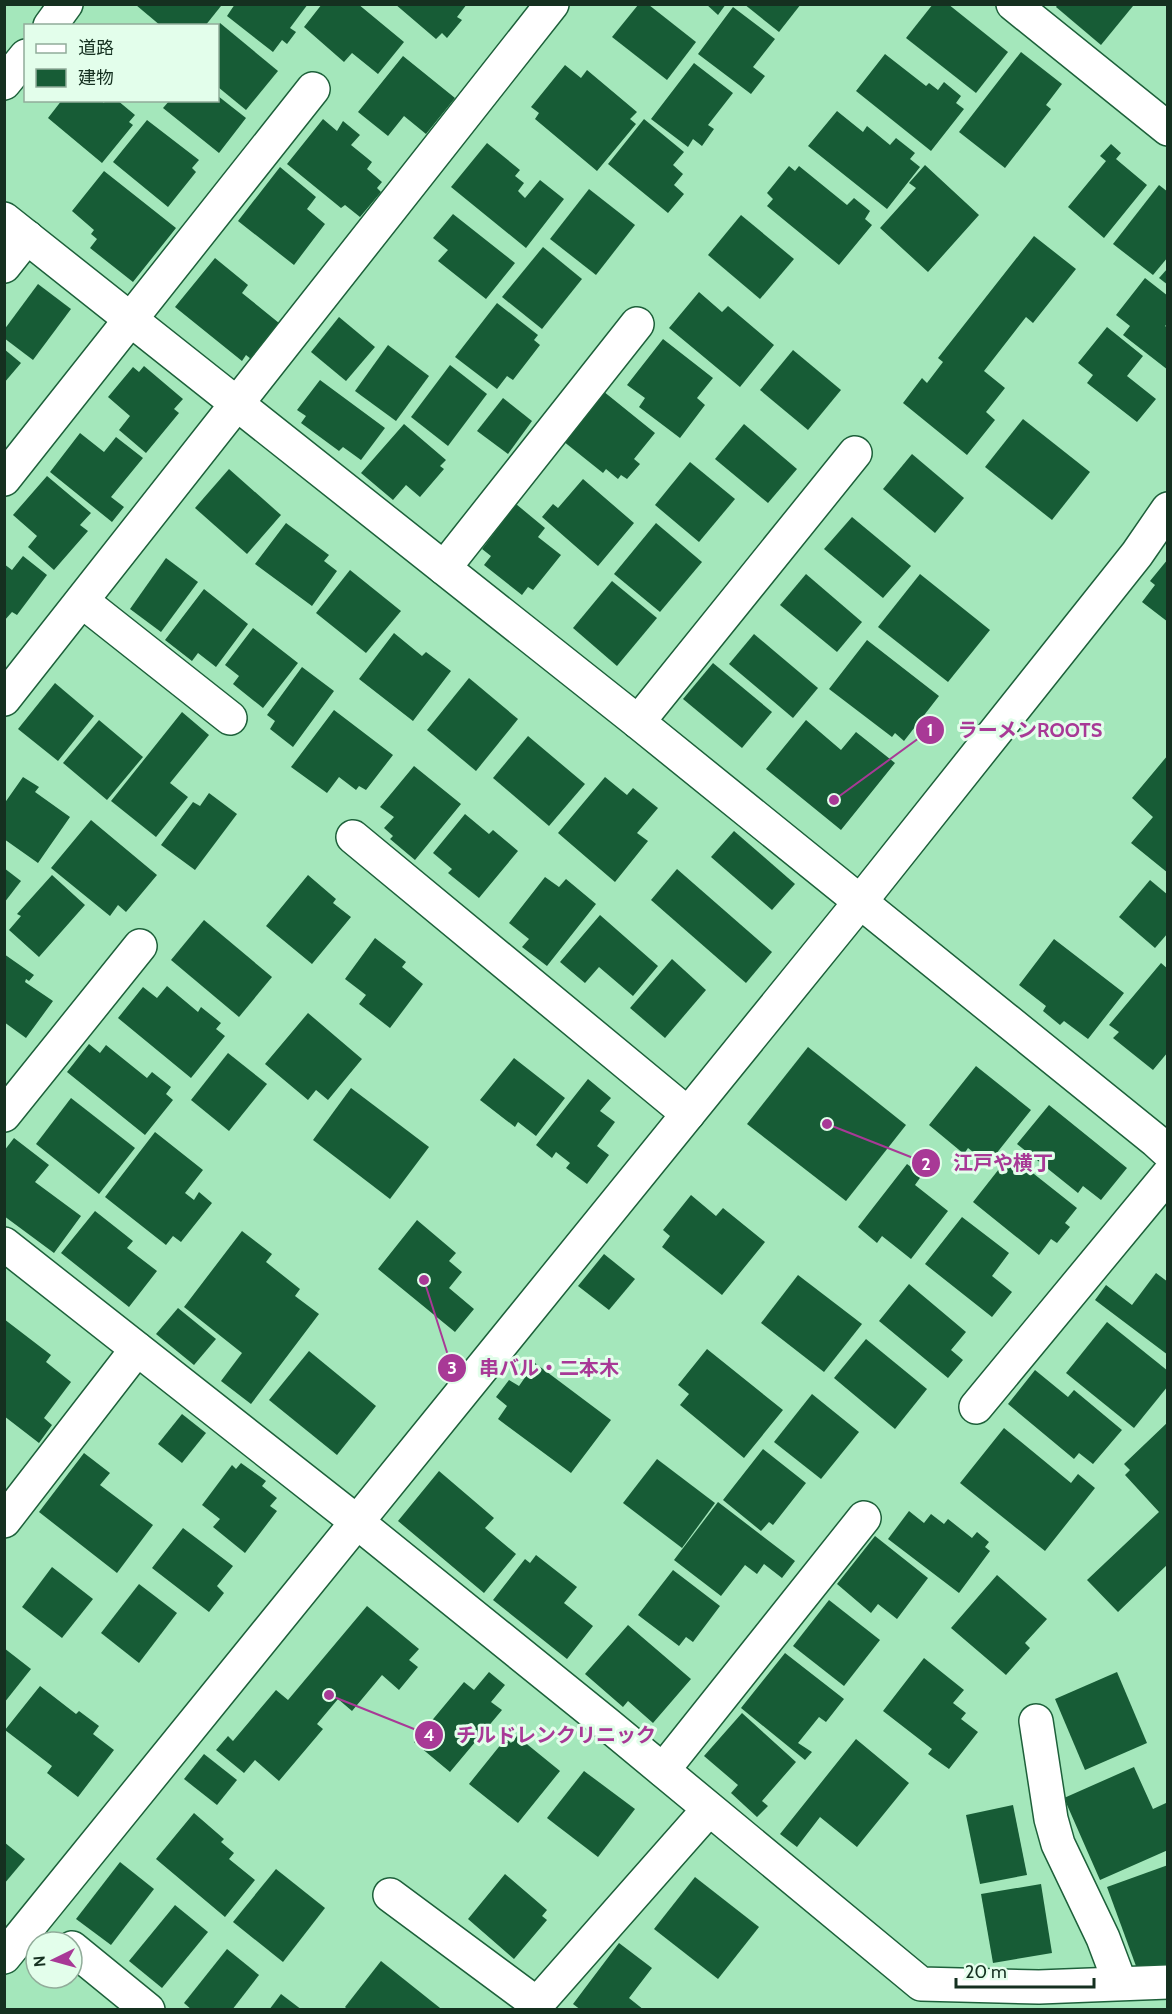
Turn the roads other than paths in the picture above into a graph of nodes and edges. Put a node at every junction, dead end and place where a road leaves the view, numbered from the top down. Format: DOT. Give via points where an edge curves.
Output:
graph roads {
  1 [pos="66,4"];
  2 [pos="552,4"];
  3 [pos="1013,4"];
  4 [pos="51,24"];
  5 [pos="24,59"];
  6 [pos="4,83"];
  7 [pos="313,88"];
  8 [pos="1167,129"];
  9 [pos="16,228"];
  10 [pos="4,266"];
  11 [pos="131,319"];
  12 [pos="638,324"];
  13 [pos="237,404"];
  14 [pos="855,453"];
  15 [pos="4,479"];
  16 [pos="1167,509"];
  17 [pos="444,568"];
  18 [pos="82,601"];
  19 [pos="4,699"];
  20 [pos="230,718"];
  21 [pos="638,722"];
  22 [pos="353,837"];
  23 [pos="860,902"];
  24 [pos="140,946"];
  25 [pos="688,1114"];
  26 [pos="4,1115"];
  27 [pos="1164,1140"];
  28 [pos="1167,1175"];
  29 [pos="4,1244"];
  30 [pos="137,1348"];
  31 [pos="976,1407"];
  32 [pos="864,1518"];
  33 [pos="4,1521"];
  34 [pos="357,1522"];
  35 [pos="1036,1721"];
  36 [pos="663,1770"];
  37 [pos="709,1809"];
  38 [pos="390,1895"];
  39 [pos="35,1919"];
  40 [pos="49,1930"];
  41 [pos="4,1957"];
  42 [pos="84,1958"];
  43 [pos="1167,1982"];
  44 [pos="1120,1983"];
  45 [pos="920,1997"];
  46 [pos="148,2010"];
  1 -- 4 [label="street"];
  2 -- 13 [label="street"];
  3 -- 8 [label="street"];
  5 -- 6 [label="street"];
  7 -- 11 [label="street"];
  9 -- 10 [label="street"];
  9 -- 11 [label="street"];
  11 -- 13 [label="street"];
  11 -- 15 [label="street"];
  12 -- 17 [label="street"];
  13 -- 17 [label="street"];
  13 -- 18 [label="street"];
  14 -- 21 [label="street"];
  16 -- 23 [label="street" via="1137,554"];
  17 -- 21 [label="street"];
  18 -- 19 [label="street"];
  18 -- 20 [label="street"];
  21 -- 23 [label="street"];
  22 -- 25 [label="street"];
  23 -- 25 [label="street"];
  23 -- 27 [label="street"];
  24 -- 26 [label="street"];
  25 -- 34 [label="street"];
  28 -- 31 [label="street"];
  29 -- 30 [label="street"];
  30 -- 33 [label="street"];
  30 -- 34 [label="street"];
  32 -- 36 [label="street"];
  34 -- 36 [label="street"];
  34 -- 39 [label="street"];
  35 -- 44 [label="street" via="1058,1844"];
  36 -- 37 [label="street"];
  37 -- 38 [label="street" via="537,2004"];
  37 -- 45 [label="street"];
  39 -- 40 [label="street"];
  39 -- 41 [label="street"];
  42 -- 46 [label="street"];
  43 -- 44 [label="street"];
  44 -- 45 [label="street"];
}
